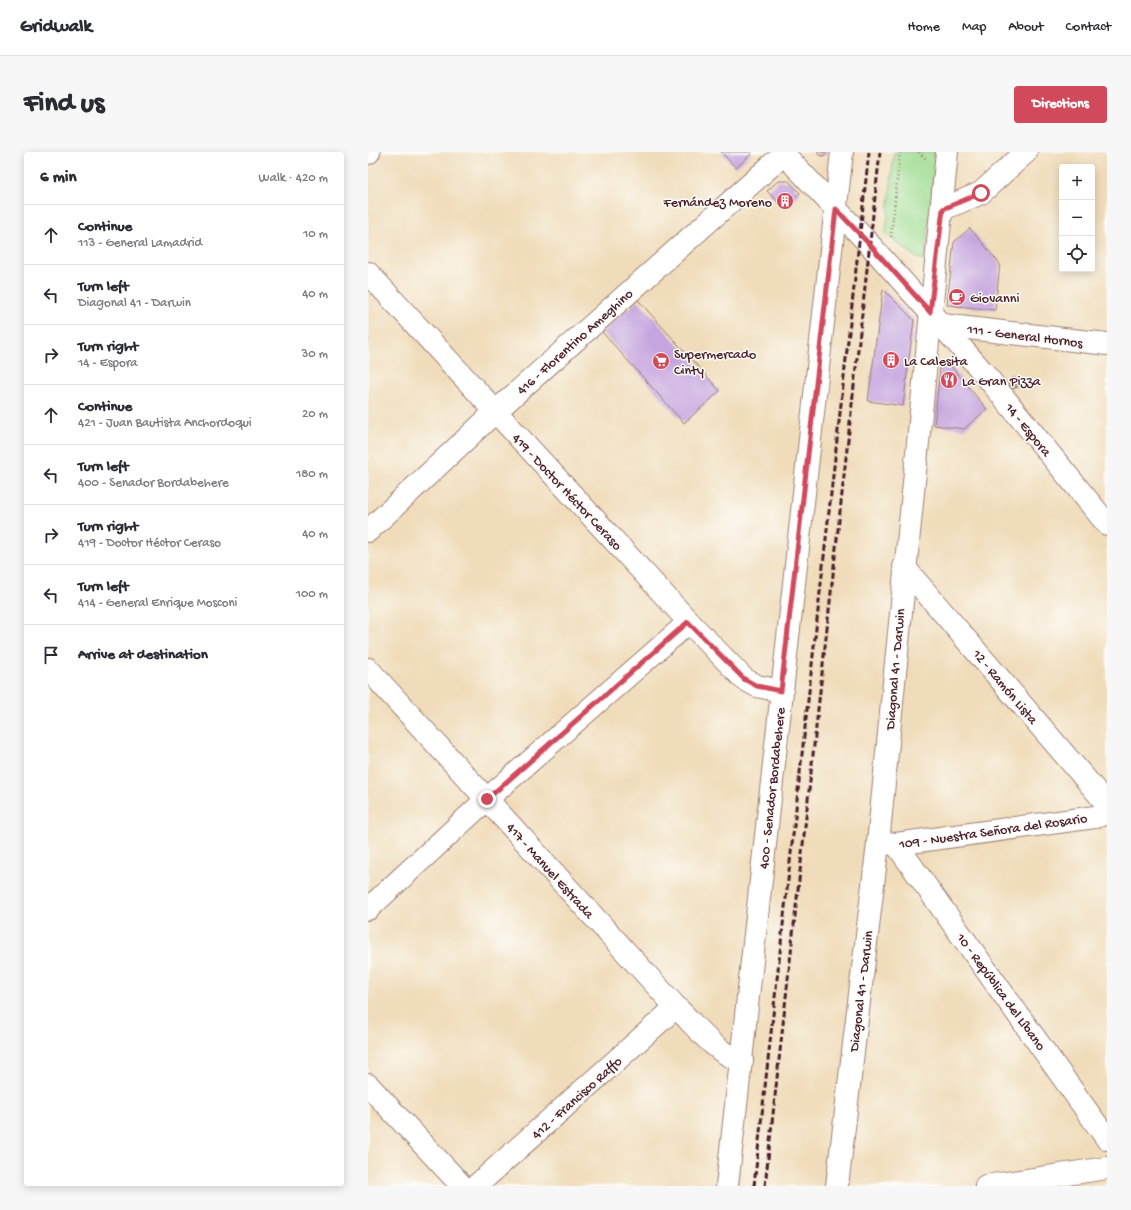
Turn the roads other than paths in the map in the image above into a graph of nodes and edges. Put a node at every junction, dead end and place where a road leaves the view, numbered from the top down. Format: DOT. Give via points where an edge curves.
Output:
graph roads {
  1 [pos="842,152"];
  2 [pos="947,152"];
  3 [pos="1026,152"];
  4 [pos="783,153"];
  5 [pos="836,209"];
  6 [pos="943,209"];
  7 [pos="368,273"];
  8 [pos="936,319"];
  9 [pos="1107,344"];
  10 [pos="495,412"];
  11 [pos="1107,524"];
  12 [pos="368,531"];
  13 [pos="904,567"];
  14 [pos="688,622"];
  15 [pos="368,669"];
  16 [pos="781,691"];
  17 [pos="487,799"];
  18 [pos="1107,804"];
  19 [pos="1107,813"];
  20 [pos="887,843"];
  21 [pos="368,909"];
  22 [pos="676,1007"];
  23 [pos="742,1061"];
  24 [pos="368,1085"];
  25 [pos="1107,1139"];
  26 [pos="1107,1168"];
  27 [pos="462,1186"];
  28 [pos="476,1186"];
  29 [pos="727,1186"];
  30 [pos="837,1186"];
  31 [pos="986,1186"];
  1 -- 5 [label="street, 400 - Senador Bordabehere"];
  2 -- 6 [label="street, Diagonal 41 - Darwin"];
  3 -- 6 [label="street" via="981,193"];
  4 -- 5 [label="street, 14 - Espora"];
  4 -- 10 [label="street, 416 - Florentino Ameghino"];
  5 -- 8 [label="street, 14 - Espora"];
  5 -- 16 [label="street, 400 - Senador Bordabehere"];
  6 -- 8 [label="street, Diagonal 41 - Darwin"];
  7 -- 10 [label="street, 419 - Doctor Héctor Ceraso"];
  8 -- 9 [label="street, 111 - General Hornos"];
  8 -- 11 [label="street, 14 - Espora" via="983,372"];
  8 -- 13 [label="street, Diagonal 41 - Darwin"];
  10 -- 12 [label="street, 416 - Florentino Ameghino"];
  10 -- 14 [label="street, 419 - Doctor Héctor Ceraso"];
  13 -- 18 [label="street, 12 - Ramón Lista"];
  13 -- 20 [label="street, Diagonal 41 - Darwin"];
  14 -- 16 [label="street, 419 - Doctor Héctor Ceraso" via="744,679 757,686"];
  14 -- 17 [label="street"];
  15 -- 17 [label="street, 417 - Manuel Estrada"];
  16 -- 23 [label="street, 400 - Senador Bordabehere"];
  17 -- 21 [label="street"];
  17 -- 22 [label="street, 417 - Manuel Estrada"];
  19 -- 20 [label="street, 109 - Nuestra Señora del Rosario" via="1095,817"];
  20 -- 25 [label="street, 10 - República del Líbano"];
  20 -- 30 [label="street, Diagonal 41 - Darwin"];
  22 -- 23 [label="street, 417 - Manuel Estrada" via="722,1053"];
  22 -- 28 [label="street, 412 - Francisco Raffo"];
  23 -- 29 [label="street, 400 - Senador Bordabehere"];
  24 -- 27 [label="street"];
  26 -- 31 [label="street"];
}
